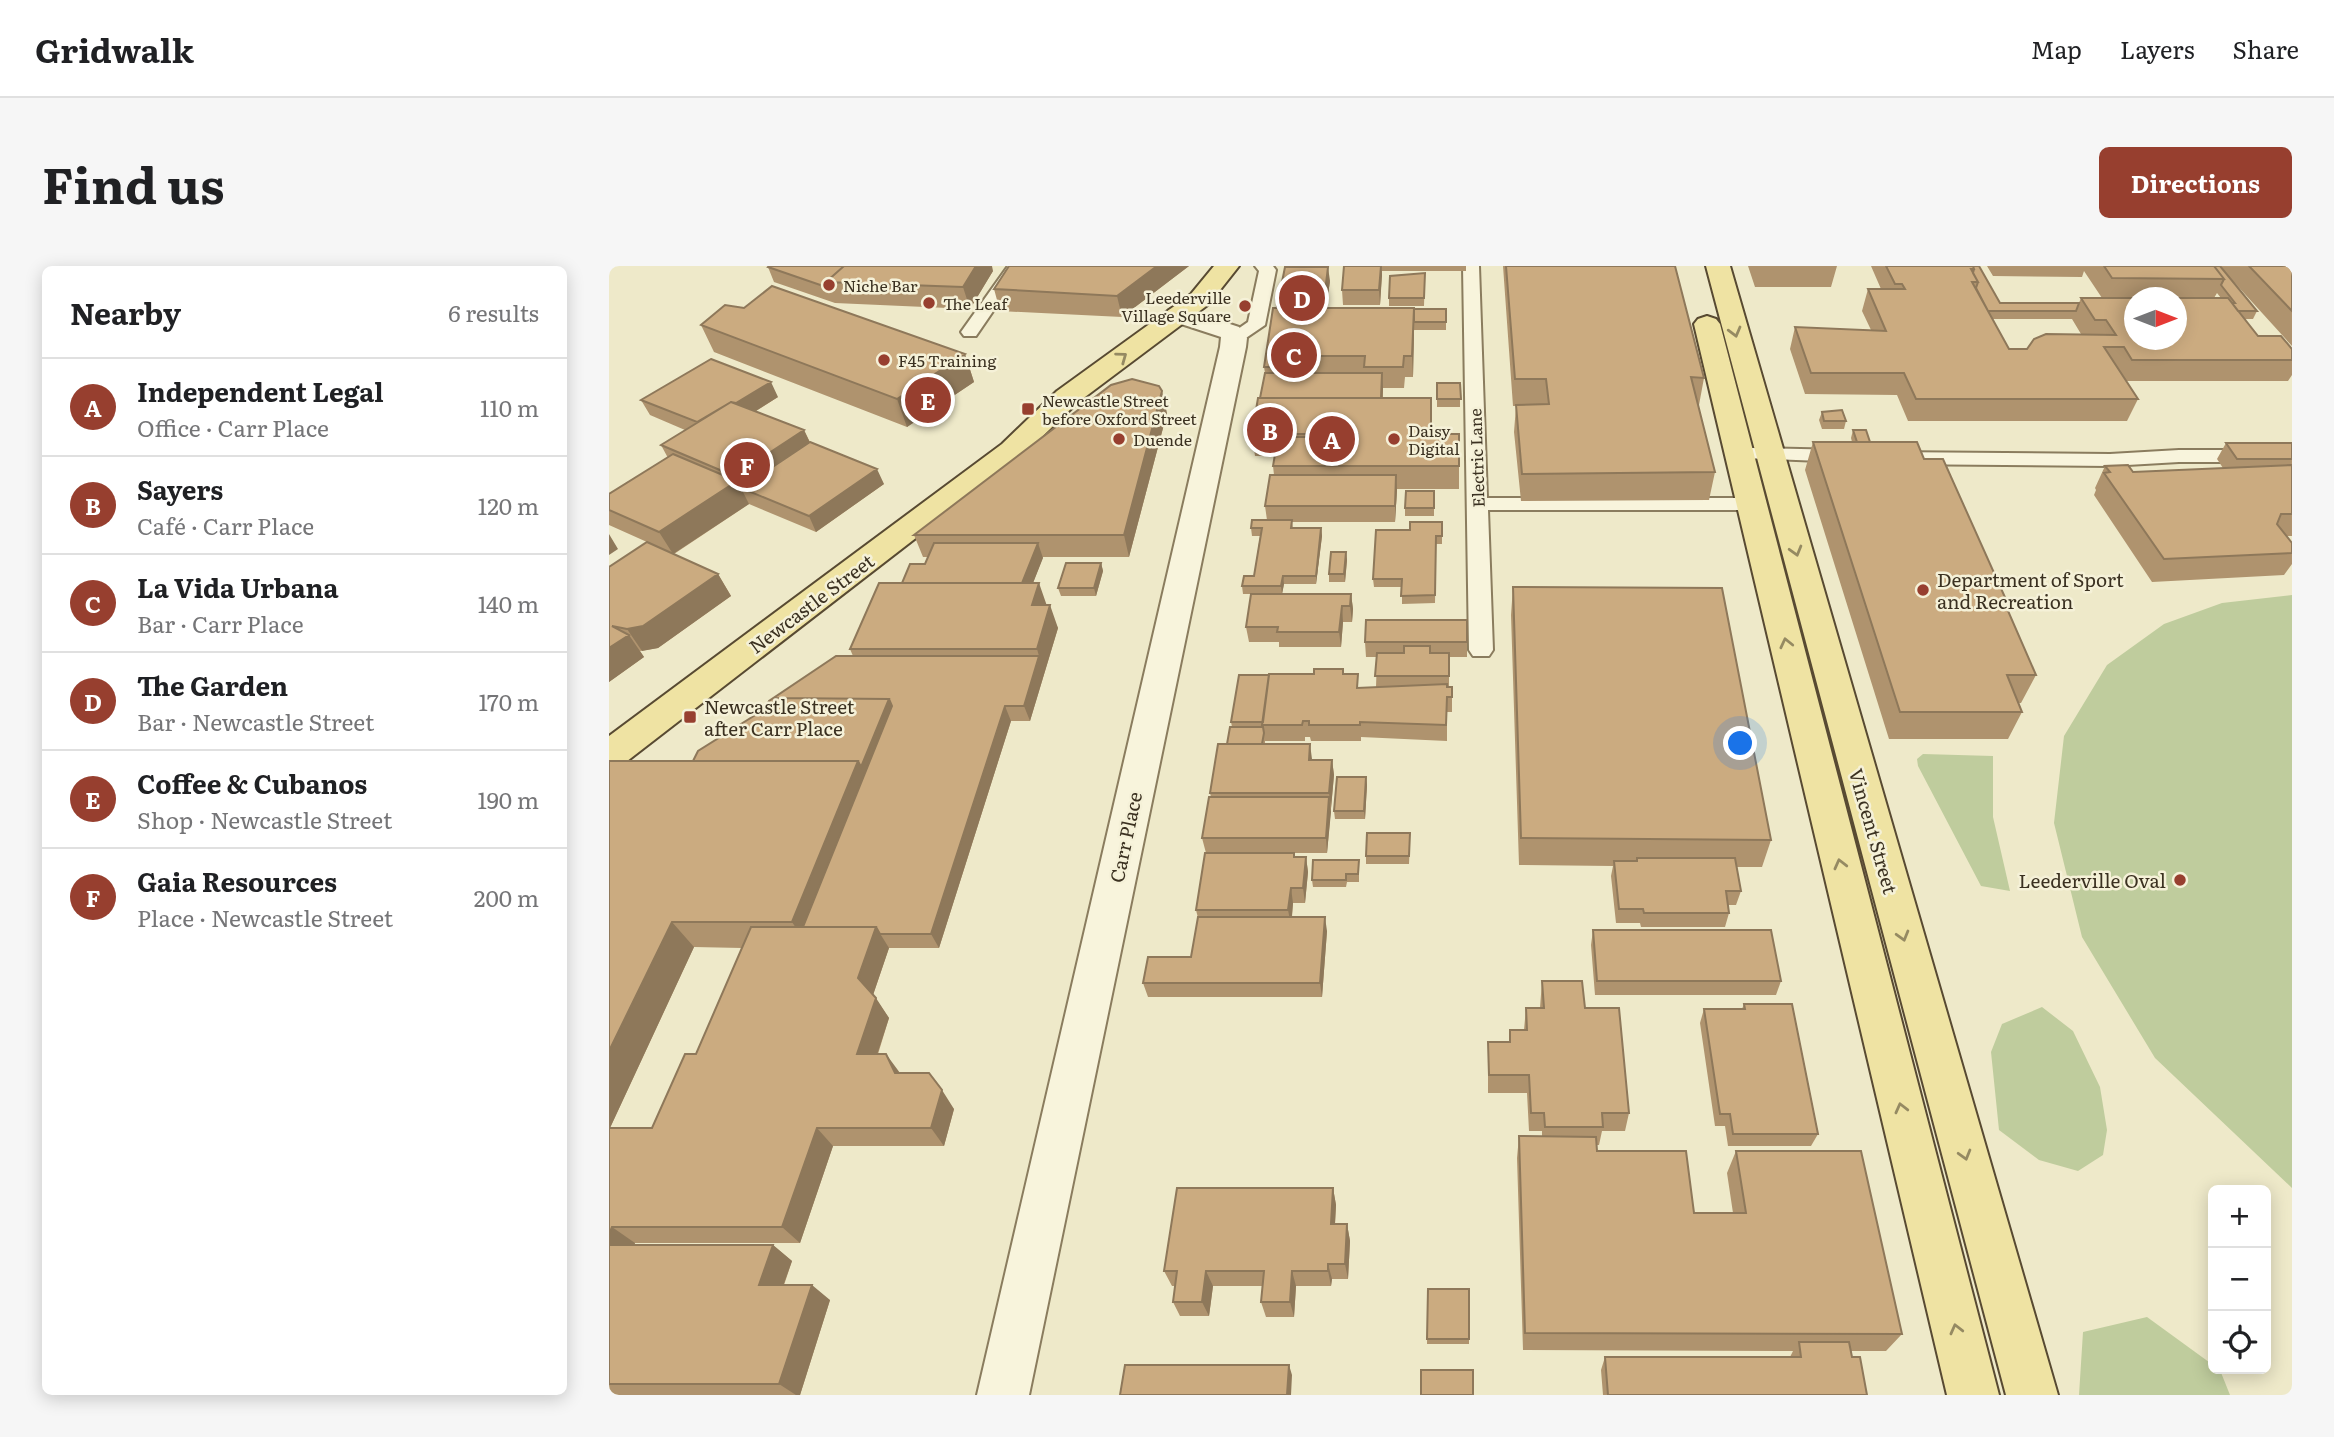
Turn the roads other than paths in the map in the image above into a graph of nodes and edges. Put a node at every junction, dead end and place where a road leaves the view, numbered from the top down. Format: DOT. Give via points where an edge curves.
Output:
graph roads {
  1 [pos="1016,266"];
  2 [pos="1227,266"];
  3 [pos="1248,266"];
  4 [pos="1263,266"];
  5 [pos="1471,266"];
  6 [pos="1692,266"];
  7 [pos="1718,266"];
  8 [pos="1204,325"];
  9 [pos="970,332"];
  10 [pos="1754,454"];
  11 [pos="2292,456"];
  12 [pos="1477,504"];
  13 [pos="1752,504"];
  14 [pos="1481,650"];
  15 [pos="609,755"];
  16 [pos="1003,1395"];
  17 [pos="1973,1395"];
  18 [pos="2032,1395"];
  1 -- 9 [label="lane"];
  2 -- 8 [label="main road, Newcastle Street" via="1201,299"];
  3 -- 8 [label="main road, Newcastle Street"];
  4 -- 8 [label="lane" via="1268,270 1256,326"];
  5 -- 12 [label="lane, Electric Lane"];
  6 -- 10 [label="main road, Vincent Street"];
  7 -- 10 [label="main road, Vincent Street, one-way"];
  8 -- 15 [label="main road, Newcastle Street" via="1067,397 1012,450"];
  8 -- 16 [label="street, Carr Place"];
  10 -- 11 [label="lane" via="2110,460"];
  10 -- 13 [label="main road, Vincent Street"];
  10 -- 18 [label="main road, Vincent Street, one-way"];
  12 -- 13 [label="lane"];
  12 -- 14 [label="lane, Electric Lane"];
  17 -- 13 [label="main road, Vincent Street, one-way"];
}
